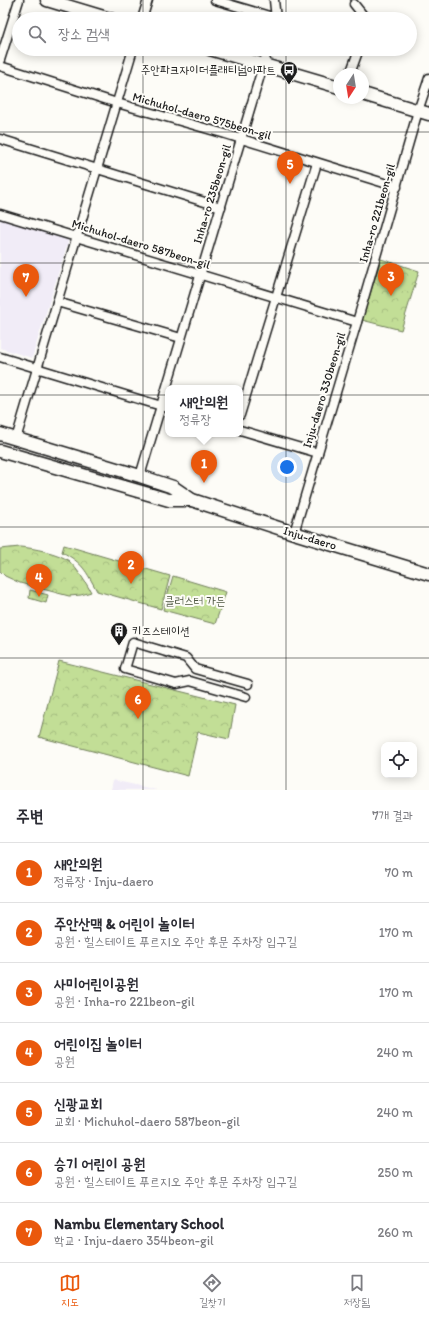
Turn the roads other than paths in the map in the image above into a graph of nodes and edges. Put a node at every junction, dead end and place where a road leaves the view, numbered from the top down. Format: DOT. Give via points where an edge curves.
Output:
graph roads {
  1 [pos="19,0"];
  2 [pos="47,0"];
  3 [pos="148,0"];
  4 [pos="215,0"];
  5 [pos="274,0"];
  6 [pos="77,4"];
  7 [pos="354,4"];
  8 [pos="15,12"];
  9 [pos="95,12"];
  10 [pos="144,12"];
  11 [pos="256,12"];
  12 [pos="275,12"];
  13 [pos="360,12"];
  14 [pos="12,22"];
  15 [pos="131,56"];
  16 [pos="227,56"];
  17 [pos="266,56"];
  18 [pos="356,56"];
  19 [pos="0,60"];
  20 [pos="0,66"];
  21 [pos="352,68"];
  22 [pos="262,70"];
  23 [pos="429,78"];
  24 [pos="333,86"];
  25 [pos="369,96"];
  26 [pos="117,103"];
  27 [pos="424,112"];
  28 [pos="241,139"];
  29 [pos="0,140"];
  30 [pos="317,163"];
  31 [pos="97,169"];
  32 [pos="396,187"];
  33 [pos="221,207"];
  34 [pos="0,214"];
  35 [pos="76,237"];
  36 [pos="200,275"];
  37 [pos="276,298"];
  38 [pos="57,302"];
  39 [pos="357,322"];
  40 [pos="181,338"];
  41 [pos="0,358"];
  42 [pos="37,369"];
  43 [pos="169,385"];
  44 [pos="243,405"];
  45 [pos="164,407"];
  46 [pos="243,431"];
  47 [pos="0,434"];
  48 [pos="16,439"];
  49 [pos="0,451"];
  50 [pos="318,453"];
  51 [pos="140,476"];
  52 [pos="192,500"];
  53 [pos="294,533"];
  54 [pos="429,574"];
  55 [pos="248,684"];
  56 [pos="246,698"];
  1 -- 8 [label="street"];
  2 -- 6 [label="main road"];
  3 -- 10 [label="street"];
  4 -- 11 [label="street"];
  5 -- 12 [label="street"];
  6 -- 9 [label="main road"];
  7 -- 13 [label="street"];
  14 -- 19 [label="street"];
  15 -- 26 [label="street"];
  16 -- 22 [label="main road"];
  17 -- 22 [label="street, Inha-ro 235beon-gil"];
  18 -- 21 [label="street"];
  20 -- 26 [label="street, Michuhol-daero 575beon-gil"];
  22 -- 24 [label="main road"];
  22 -- 28 [label="street, Inha-ro 235beon-gil"];
  23 -- 27 [label="street, Inha-ro 221beon-gil"];
  25 -- 27 [label="main road"];
  26 -- 28 [label="street, Michuhol-daero 575beon-gil"];
  26 -- 31 [label="street"];
  27 -- 32 [label="street, Inha-ro 221beon-gil"];
  28 -- 30 [label="street, Michuhol-daero 575beon-gil"];
  28 -- 33 [label="street, Inha-ro 235beon-gil"];
  29 -- 31 [label="street"];
  30 -- 32 [label="street, Michuhol-daero 575beon-gil"];
  30 -- 37 [label="street"];
  31 -- 33 [label="street"];
  31 -- 35 [label="street"];
  32 -- 39 [label="street, Inha-ro 221beon-gil"];
  33 -- 36 [label="street, Inha-ro 235beon-gil"];
  34 -- 35 [label="street, Michuhol-daero 587beon-gil"];
  35 -- 36 [label="street, Michuhol-daero 587beon-gil"];
  35 -- 38 [label="street"];
  36 -- 37 [label="street, Michuhol-daero 587beon-gil"];
  36 -- 40 [label="street, Inha-ro 235beon-gil"];
  37 -- 39 [label="street, Michuhol-daero 587beon-gil"];
  37 -- 44 [label="street"];
  38 -- 40 [label="street"];
  38 -- 42 [label="street"];
  39 -- 50 [label="street, Inju-daero 330beon-gil"];
  40 -- 43 [label="street, Inha-ro 235beon-gil"];
  41 -- 42 [label="street"];
  42 -- 45 [label="street"];
  42 -- 48 [label="street"];
  45 -- 51 [label="street, Inha-ro 235beon-gil"];
  46 -- 50 [label="street"];
  47 -- 48 [label="main road, Inju-daero"];
  48 -- 51 [label="main road, Inju-daero"];
  49 -- 52 [label="main road, Inju-daero" via="169,500"];
  50 -- 53 [label="street, Inju-daero 330beon-gil"];
  51 -- 52 [label="main road, Inju-daero" via="173,487"];
  52 -- 53 [label="main road, Inju-daero"];
  53 -- 54 [label="main road, Inju-daero"];
  55 -- 56 [label="street" via="195,669 186,658 132,642 125,669 176,684 190,681"];
}
